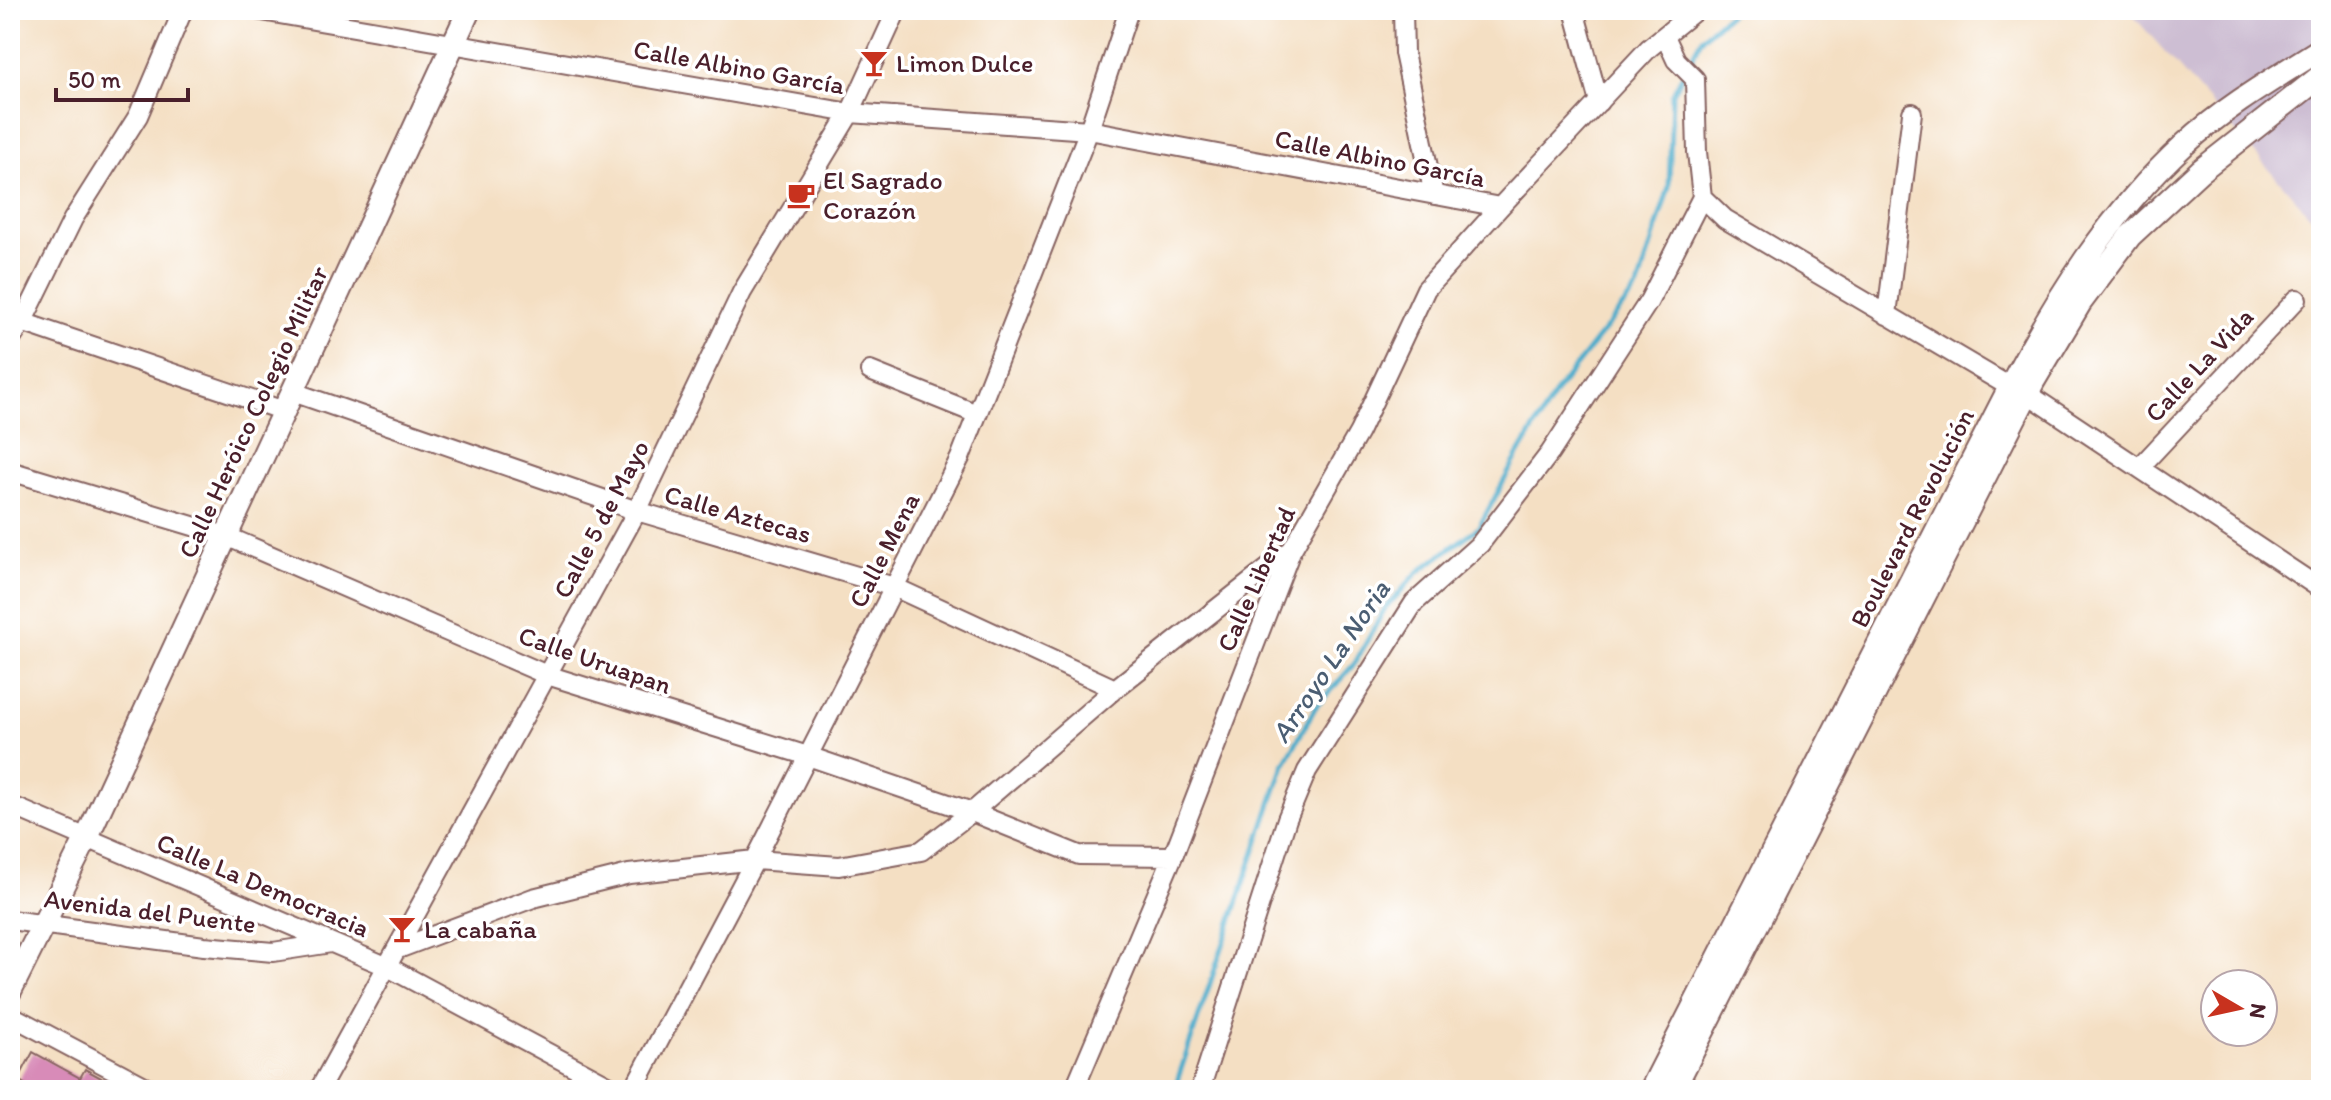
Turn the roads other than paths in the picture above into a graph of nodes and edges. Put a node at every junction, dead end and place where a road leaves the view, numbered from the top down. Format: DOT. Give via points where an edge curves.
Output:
graph roads {
  1 [pos="183,10"];
  2 [pos="256,10"];
  3 [pos="469,10"];
  4 [pos="897,10"];
  5 [pos="1129,10"];
  6 [pos="1403,10"];
  7 [pos="1574,10"];
  8 [pos="1696,10"];
  9 [pos="1665,36"];
  10 [pos="454,43"];
  11 [pos="2321,49"];
  12 [pos="2321,76"];
  13 [pos="1599,102"];
  14 [pos="850,113"];
  15 [pos="1912,113"];
  16 [pos="1089,130"];
  17 [pos="1434,195"];
  18 [pos="1702,197"];
  19 [pos="1500,207"];
  20 [pos="2297,299"];
  21 [pos="1887,315"];
  22 [pos="16,320"];
  23 [pos="10,341"];
  24 [pos="870,371"];
  25 [pos="2019,391"];
  26 [pos="288,402"];
  27 [pos="977,414"];
  28 [pos="2140,467"];
  29 [pos="10,471"];
  30 [pos="637,511"];
  31 [pos="226,536"];
  32 [pos="1291,551"];
  33 [pos="894,587"];
  34 [pos="2321,589"];
  35 [pos="547,675"];
  36 [pos="1115,689"];
  37 [pos="1854,712"];
  38 [pos="808,756"];
  39 [pos="10,805"];
  40 [pos="972,812"];
  41 [pos="87,837"];
  42 [pos="1173,856"];
  43 [pos="755,860"];
  44 [pos="10,920"];
  45 [pos="43,925"];
  46 [pos="331,943"];
  47 [pos="398,949"];
  48 [pos="388,967"];
  49 [pos="10,991"];
  50 [pos="10,1015"];
  51 [pos="152,1090"];
  52 [pos="319,1090"];
  53 [pos="617,1090"];
  54 [pos="633,1090"];
  55 [pos="1074,1090"];
  56 [pos="1200,1090"];
  57 [pos="1651,1090"];
  58 [pos="1673,1090"];
  1 -- 22 [label="street" via="138,116"];
  2 -- 10 [label="street, Calle Albino García"];
  3 -- 10 [label="main road, Calle Heróico Colegio Militar"];
  4 -- 14 [label="street, Calle 5 de Mayo"];
  5 -- 16 [label="street, Calle Mena"];
  6 -- 17 [label="street" via="1404,53"];
  7 -- 13 [label="street"];
  8 -- 9 [label="street, Calle Libertad"];
  9 -- 13 [label="street, Calle Libertad"];
  9 -- 18 [label="street" via="1676,60 1695,79"];
  10 -- 14 [label="street, Calle Albino García"];
  10 -- 26 [label="main road, Calle Heróico Colegio Militar"];
  11 -- 25 [label="main road, Boulevard Revolución" via="2252,92 2186,143 2113,221 2063,290"];
  12 -- 25 [label="main road, Boulevard Revolución" via="2200,171 2130,236 2080,303 2033,382"];
  13 -- 19 [label="street, Calle Libertad"];
  14 -- 16 [label="street, Calle Albino García"];
  14 -- 30 [label="street, Calle 5 de Mayo" via="742,292"];
  15 -- 21 [label="street"];
  16 -- 17 [label="street, Calle Albino García"];
  16 -- 27 [label="street, Calle Mena"];
  17 -- 19 [label="street, Calle Albino García"];
  18 -- 21 [label="street" via="1725,219"];
  18 -- 56 [label="street" via="1649,301 1550,453 1480,544 1414,603 1307,771"];
  19 -- 32 [label="street, Calle Libertad" via="1426,289 1359,432"];
  20 -- 28 [label="street, Calle La Vida"];
  21 -- 25 [label="street"];
  22 -- 23 [label="street"];
  22 -- 26 [label="street, Calle Aztecas"];
  24 -- 27 [label="street"];
  25 -- 28 [label="street"];
  25 -- 37 [label="main road, Boulevard Revolución"];
  26 -- 30 [label="street, Calle Aztecas"];
  26 -- 31 [label="main road, Calle Heróico Colegio Militar"];
  27 -- 33 [label="street, Calle Mena"];
  28 -- 34 [label="street"];
  29 -- 31 [label="street, Calle Uruapan"];
  30 -- 33 [label="street, Calle Aztecas"];
  30 -- 35 [label="street, Calle 5 de Mayo"];
  31 -- 35 [label="street, Calle Uruapan"];
  31 -- 41 [label="main road, Calle Heróico Colegio Militar"];
  32 -- 36 [label="street"];
  32 -- 42 [label="street, Calle Libertad"];
  33 -- 36 [label="street, Calle Aztecas"];
  33 -- 38 [label="street, Calle Mena"];
  35 -- 38 [label="street, Calle Uruapan"];
  35 -- 47 [label="street, Calle 5 de Mayo"];
  36 -- 40 [label="street"];
  37 -- 57 [label="main road, Boulevard Revolución"];
  37 -- 58 [label="main road, Boulevard Revolución"];
  38 -- 40 [label="street, Calle Uruapan"];
  38 -- 43 [label="street, Calle Mena"];
  39 -- 41 [label="street, Calle La Democracia"];
  40 -- 42 [label="street, Calle Uruapan" via="1079,855"];
  40 -- 43 [label="street" via="921,851 839,866"];
  41 -- 45 [label="main road, Calle Heróico Colegio Militar"];
  41 -- 46 [label="street, Calle La Democracia"];
  42 -- 55 [label="street, Calle Libertad"];
  43 -- 47 [label="street" via="629,874 533,898"];
  43 -- 54 [label="street, Calle Mena"];
  44 -- 45 [label="street, Avenida del Puente"];
  45 -- 46 [label="street, Avenida del Puente" via="273,952"];
  45 -- 49 [label="main road, Calle Heróico Colegio Militar"];
  46 -- 48 [label="street, Calle La Democracia"];
  47 -- 48 [label="street, Calle 5 de Mayo"];
  48 -- 52 [label="street, Calle 5 de Mayo"];
  48 -- 53 [label="street, Calle La Democracia"];
  50 -- 51 [label="street"];
}
